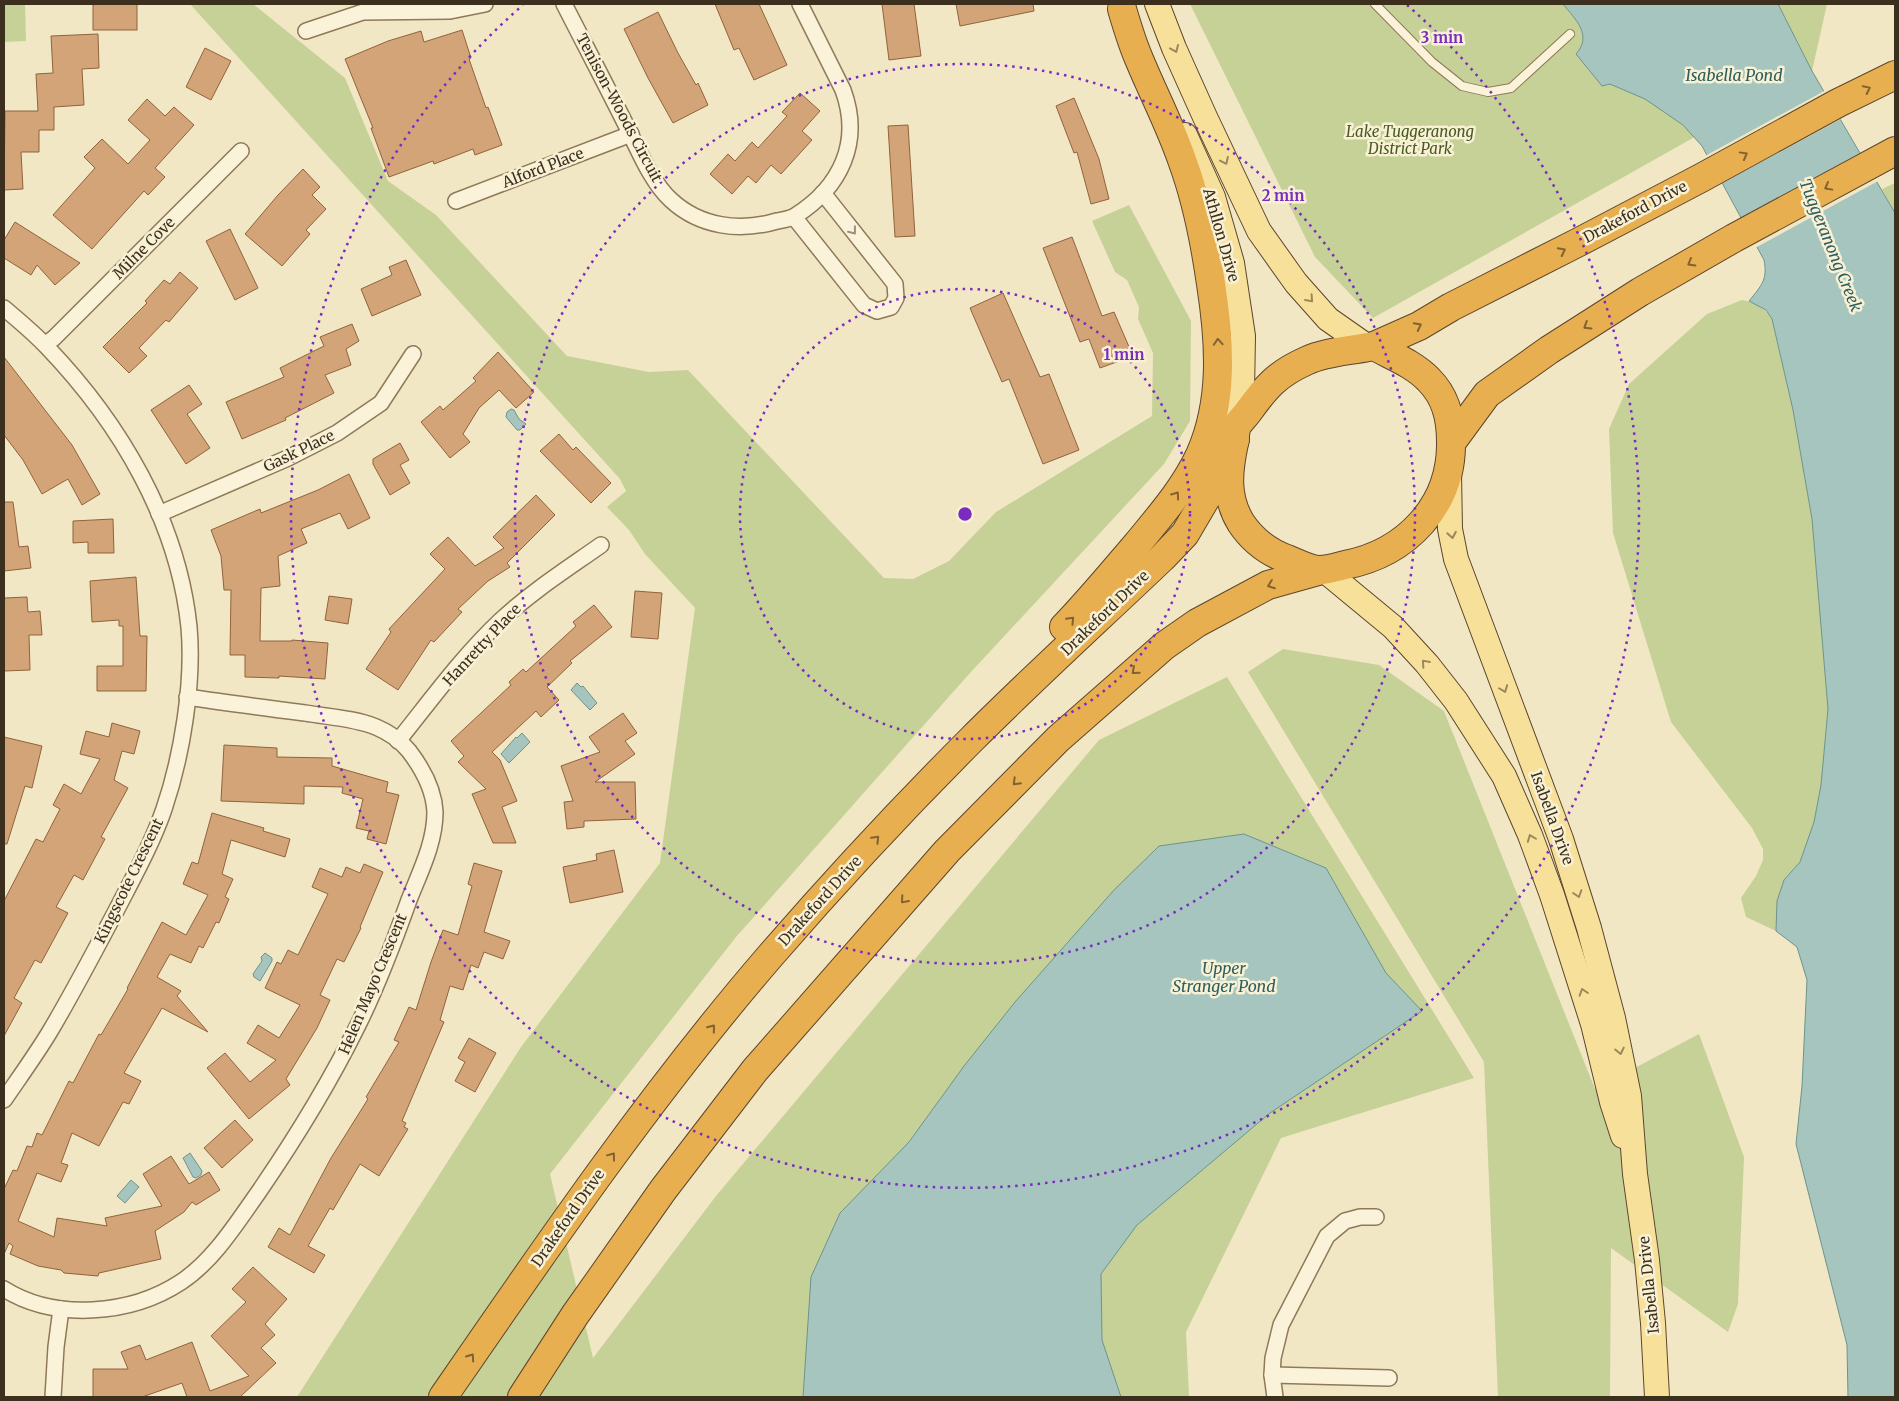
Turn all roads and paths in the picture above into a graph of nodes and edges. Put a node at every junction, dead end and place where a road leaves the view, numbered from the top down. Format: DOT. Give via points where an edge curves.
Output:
graph roads {
  1 [pos="485,4"];
  2 [pos="564,4"];
  3 [pos="800,4"];
  4 [pos="1157,4"];
  5 [pos="1375,4"];
  6 [pos="1121,6"];
  7 [pos="306,30"];
  8 [pos="1570,34"];
  9 [pos="1895,75"];
  10 [pos="631,134"];
  11 [pos="241,151"];
  12 [pos="1895,151"];
  13 [pos="822,193"];
  14 [pos="456,202"];
  15 [pos="794,216"];
  16 [pos="4,308"];
  17 [pos="46,344"];
  18 [pos="1371,347"];
  19 [pos="413,354"];
  20 [pos="1236,433"];
  21 [pos="1450,456"];
  22 [pos="159,514"];
  23 [pos="601,545"];
  24 [pos="1321,570"];
  25 [pos="187,697"];
  26 [pos="974,737"];
  27 [pos="398,741"];
  28 [pos="4,1100"];
  29 [pos="1635,1174"];
  30 [pos="1376,1217"];
  31 [pos="4,1289"];
  32 [pos="62,1308"];
  33 [pos="1272,1375"];
  34 [pos="1389,1378"];
  35 [pos="53,1397"];
  36 [pos="443,1397"];
  37 [pos="522,1397"];
  38 [pos="1275,1397"];
  39 [pos="1657,1397"];
  1 -- 7 [label="street" via="450,11 362,12"];
  2 -- 10 [label="street, Tenison-Woods Circuit"];
  3 -- 13 [label="street, Tenison-Woods Circuit" via="843,90 849,112 851,130 846,157"];
  4 -- 18 [label="main road, Athllon Drive, one-way" via="1205,117 1260,231 1296,283 1328,319"];
  5 -- 8 [label="lane" via="1432,62 1462,86 1488,92 1512,88"];
  6 -- 20 [label="main road, Athllon Drive" via="1148,54 1213,197 1232,263 1243,336 1242,392"];
  26 -- 6 [label="highway, one-way" via="993,703 1090,600 1165,511 1200,456 1214,409 1218,380 1217,338 1199,212 1182,160"];
  18 -- 9 [label="highway, Drakeford Drive, one-way" via="1419,326 1577,244"];
  10 -- 14 [label="street, Alford Place"];
  10 -- 15 [label="street, Tenison-Woods Circuit" via="663,192 693,216 705,222 739,228 761,226"];
  11 -- 17 [label="street, Milne Cove"];
  12 -- 21 [label="highway, one-way" via="1640,292 1505,380 1488,394"];
  13 -- 15 [label="street, Tenison-Woods Circuit"];
  13 -- 15 [label="street, one-way" via="895,284 896,298 891,307 877,310 864,305"];
  16 -- 17 [label="street, Kingscote Crescent"];
  17 -- 22 [label="street, Kingscote Crescent" via="111,424"];
  18 -- 20 [label="highway, Drakeford Drive" via="1307,360 1273,380"];
  18 -- 21 [label="highway" via="1416,369 1436,388 1451,421"];
  19 -- 22 [label="street, Gask Place" via="381,403 336,433 288,458"];
  20 -- 24 [label="highway" via="1228,481 1232,503 1248,534 1282,558"];
  20 -- 26 [label="highway, Drakeford Drive" via="1210,493 1185,534"];
  21 -- 24 [label="highway" via="1443,491 1427,516 1405,540 1354,564"];
  21 -- 29 [label="main road, Isabella Drive, one-way" via="1450,529 1456,559 1561,839 1589,928 1614,1018 1630,1096"];
  22 -- 25 [label="street, Kingscote Crescent" via="181,581 186,611 190,651"];
  23 -- 27 [label="street, Hanretty Place" via="521,602 500,622 460,664"];
  29 -- 24 [label="main road, Isabella Drive, one-way" via="1552,894 1504,776 1456,701 1427,664 1393,627"];
  24 -- 37 [label="highway, one-way" via="1268,585 1197,623 1164,646 1058,739 947,851 755,1070 662,1190 574,1315"];
  25 -- 27 [label="street, Helen Mayo Crescent" via="350,720 376,727"];
  25 -- 28 [label="street, Kingscote Crescent" via="180,754 164,810 140,864 52,1027"];
  36 -- 26 [label="highway, Drakeford Drive, one-way" via="589,1187 709,1031 770,956 864,851"];
  27 -- 32 [label="street, Helen Mayo Crescent" via="424,774 435,813 432,839 360,1022 296,1138 217,1248 181,1282 150,1298 116,1307"];
  29 -- 39 [label="main road, Isabella Drive" via="1647,1260"];
  30 -- 33 [label="street" via="1345,1221 1327,1236 1281,1325"];
  31 -- 32 [label="street, Helen Mayo Crescent" via="44,1305"];
  32 -- 35 [label="street"];
  33 -- 34 [label="street"];
  33 -- 38 [label="street"];
}
